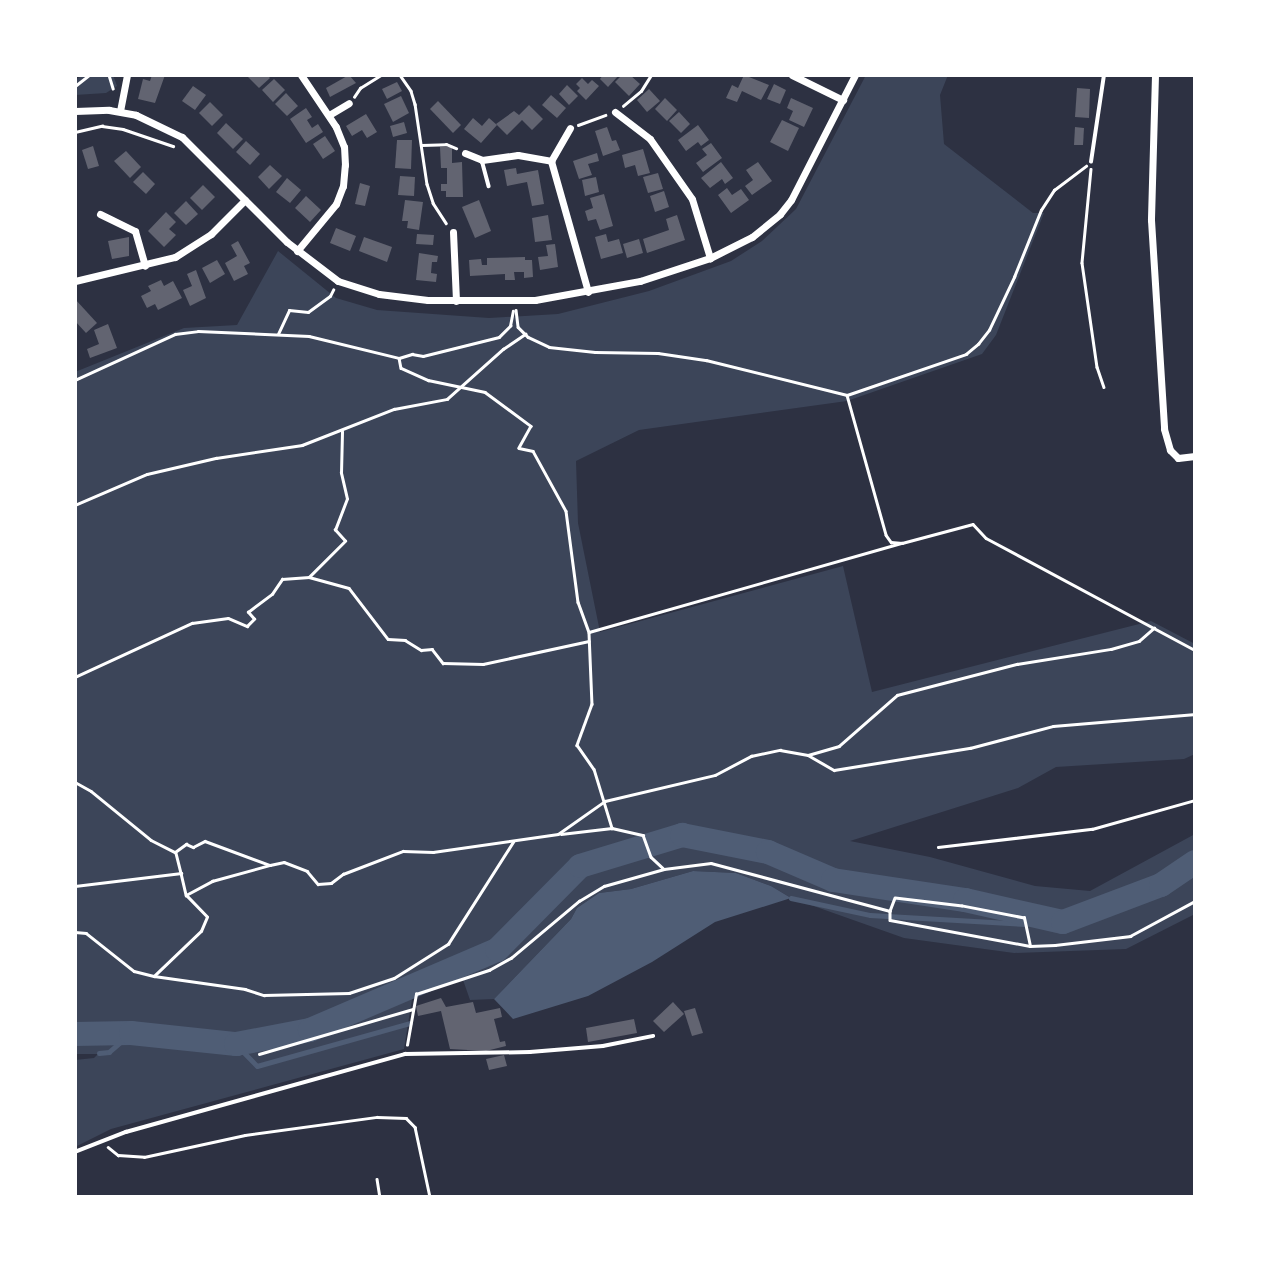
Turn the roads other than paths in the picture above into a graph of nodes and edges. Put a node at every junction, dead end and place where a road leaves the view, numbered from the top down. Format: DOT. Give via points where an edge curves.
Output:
graph roads {
  1 [pos="127,75"];
  2 [pos="300,75"];
  3 [pos="792,75"];
  4 [pos="855,75"];
  5 [pos="1104,75"];
  6 [pos="1155,75"];
  7 [pos="843,100"];
  8 [pos="349,103"];
  9 [pos="75,111"];
  10 [pos="120,111"];
  11 [pos="615,111"];
  12 [pos="329,115"];
  13 [pos="570,128"];
  14 [pos="464,153"];
  15 [pos="482,160"];
  16 [pos="551,161"];
  17 [pos="1091,162"];
  18 [pos="489,186"];
  19 [pos="245,200"];
  20 [pos="100,214"];
  21 [pos="453,232"];
  22 [pos="297,251"];
  23 [pos="709,258"];
  24 [pos="145,266"];
  25 [pos="75,281"];
  26 [pos="588,292"];
  27 [pos="456,301"];
  28 [pos="1195,456"];
  29 [pos="653,1036"];
  30 [pos="75,1153"];
  1 -- 10 [label="street"];
  2 -- 12 [label="street"];
  3 -- 7 [label="street"];
  4 -- 7 [label="street"];
  5 -- 17 [label="lane"];
  6 -- 28 [label="street" via="1151,220 1164,429 1170,450 1178,458"];
  7 -- 23 [label="street" via="803,180 780,214 752,237"];
  8 -- 12 [label="street"];
  9 -- 10 [label="street"];
  10 -- 19 [label="street" via="182,137"];
  11 -- 23 [label="street" via="650,139 692,199"];
  12 -- 22 [label="street" via="344,147 343,186 336,204"];
  13 -- 16 [label="street"];
  14 -- 15 [label="street"];
  15 -- 16 [label="street" via="517,155"];
  15 -- 18 [label="lane"];
  16 -- 26 [label="street"];
  19 -- 22 [label="street"];
  19 -- 24 [label="street" via="195,247"];
  20 -- 24 [label="street" via="135,231"];
  21 -- 27 [label="street"];
  22 -- 27 [label="street" via="338,281 379,293"];
  23 -- 26 [label="street"];
  24 -- 25 [label="street"];
  26 -- 27 [label="street" via="514,301"];
  29 -- 30 [label="lane" via="530,1052 405,1054 104,1140"];
}
